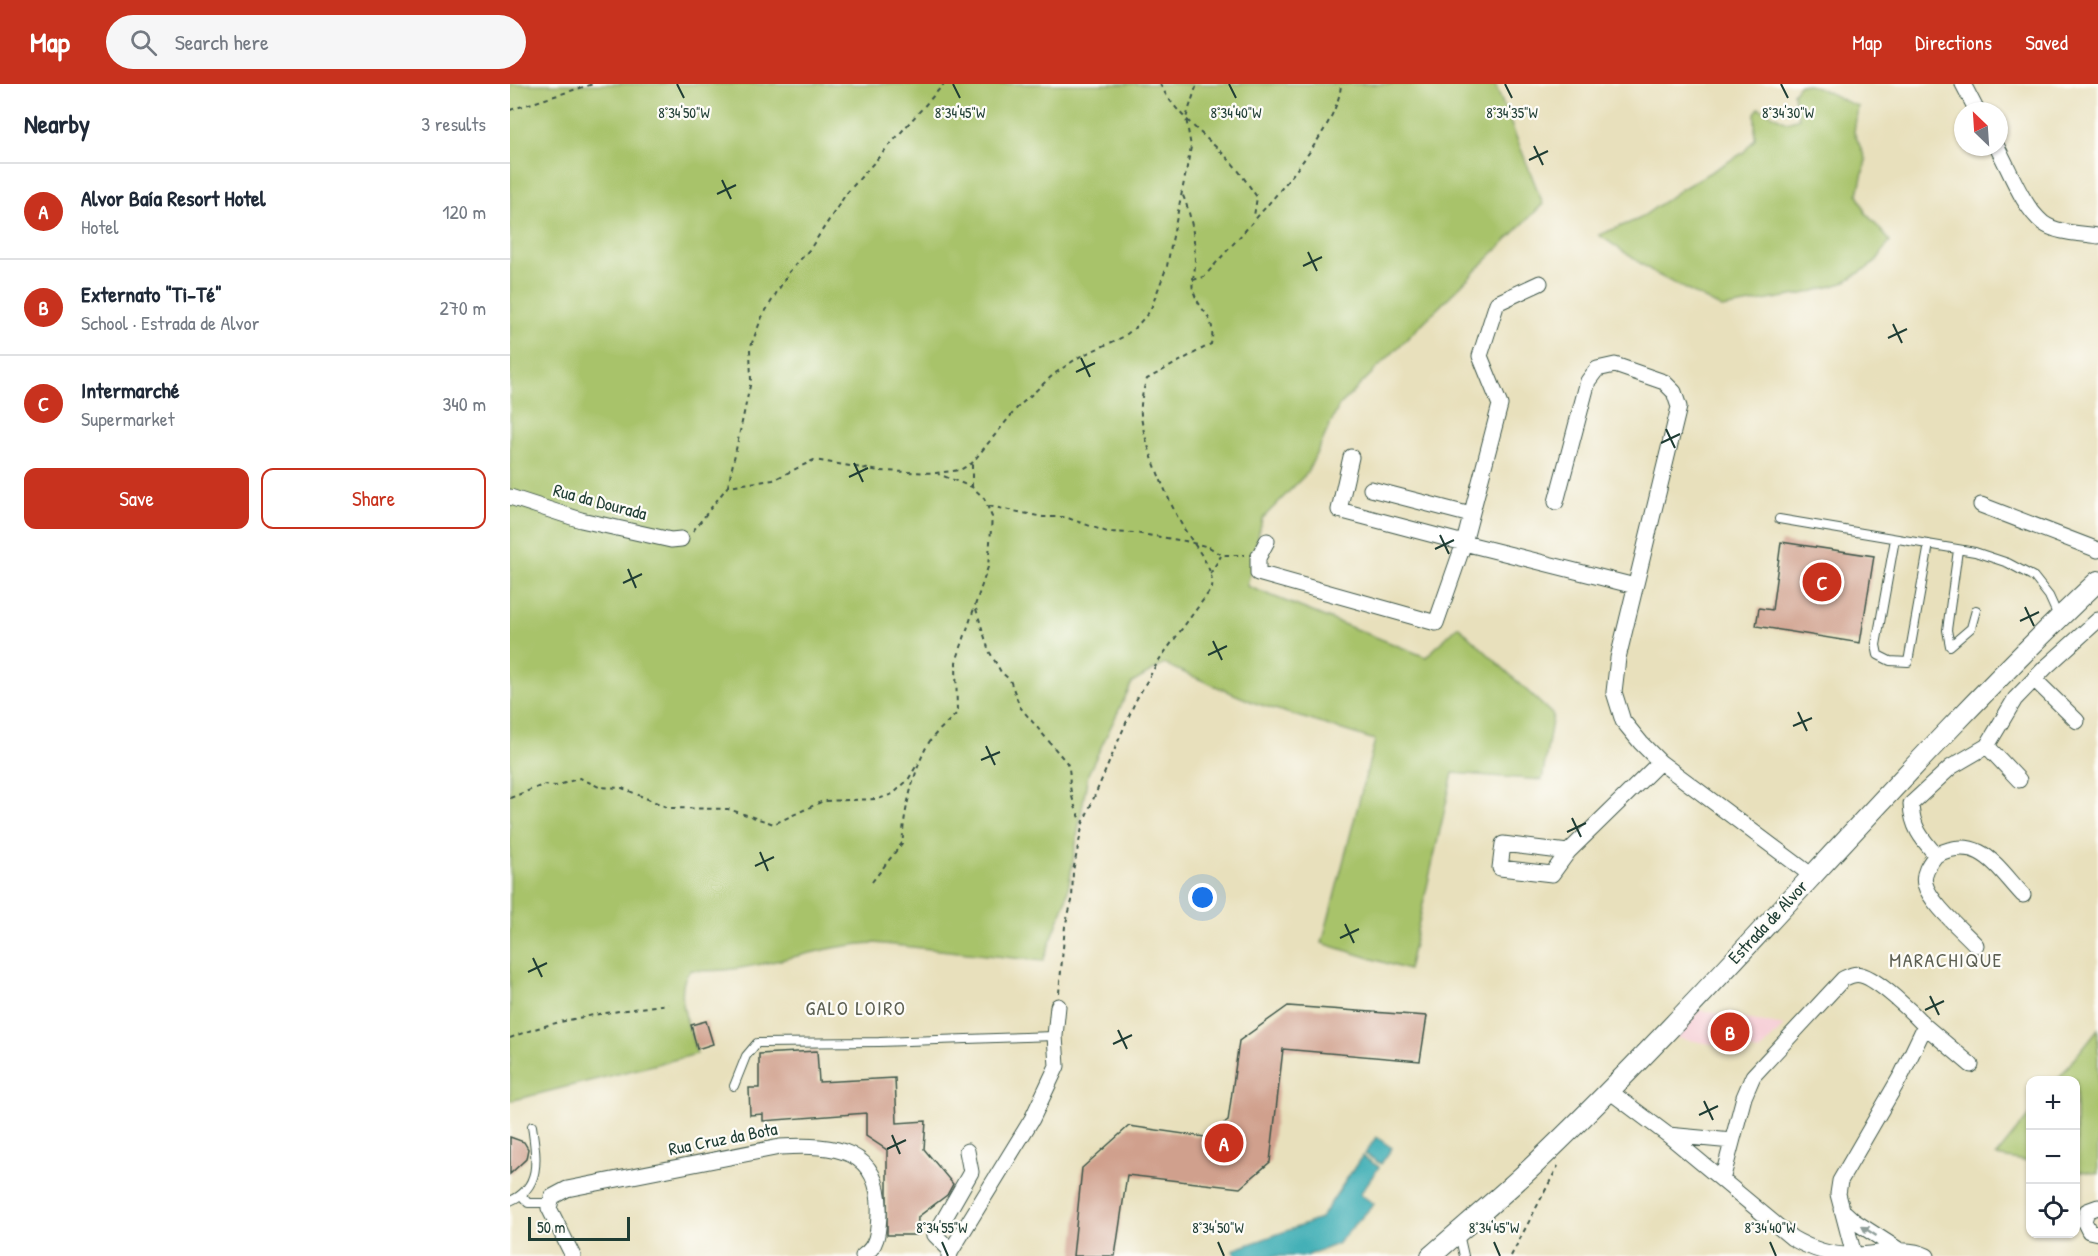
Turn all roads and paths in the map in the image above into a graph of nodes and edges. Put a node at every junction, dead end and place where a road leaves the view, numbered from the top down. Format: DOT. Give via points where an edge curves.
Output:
graph roads {
  1 [pos="593,84"];
  2 [pos="944,84"];
  3 [pos="1160,84"];
  4 [pos="1197,84"];
  5 [pos="1341,84"];
  6 [pos="1962,84"];
  7 [pos="1972,102"];
  8 [pos="510,110"];
  9 [pos="1186,118"];
  10 [pos="2002,156"];
  11 [pos="1182,191"];
  12 [pos="1254,218"];
  13 [pos="2098,236"];
  14 [pos="1193,280"];
  15 [pos="1540,283"];
  16 [pos="1351,458"];
  17 [pos="972,463"];
  18 [pos="936,473"];
  19 [pos="728,486"];
  20 [pos="972,487"];
  21 [pos="1371,489"];
  22 [pos="510,497"];
  23 [pos="1556,502"];
  24 [pos="1981,505"];
  25 [pos="989,506"];
  26 [pos="1471,515"];
  27 [pos="1779,519"];
  28 [pos="681,539"];
  29 [pos="1895,539"];
  30 [pos="1267,541"];
  31 [pos="1464,543"];
  32 [pos="1194,544"];
  33 [pos="1929,544"];
  34 [pos="1958,550"];
  35 [pos="2098,550"];
  36 [pos="1222,555"];
  37 [pos="1258,558"];
  38 [pos="1210,574"];
  39 [pos="2098,580"];
  40 [pos="1635,586"];
  41 [pos="976,609"];
  42 [pos="1976,610"];
  43 [pos="2058,618"];
  44 [pos="2098,620"];
  45 [pos="2034,679"];
  46 [pos="2077,721"];
  47 [pos="1987,746"];
  48 [pos="921,758"];
  49 [pos="1660,762"];
  50 [pos="2019,780"];
  51 [pos="510,798"];
  52 [pos="1083,823"];
  53 [pos="1568,852"];
  54 [pos="1936,855"];
  55 [pos="1811,875"];
  56 [pos="872,882"];
  57 [pos="2023,895"];
  58 [pos="1976,945"];
  59 [pos="668,1004"];
  60 [pos="1058,1006"];
  61 [pos="1925,1026"];
  62 [pos="1055,1036"];
  63 [pos="510,1038"];
  64 [pos="1971,1065"];
  65 [pos="734,1086"];
  66 [pos="1608,1090"];
  67 [pos="532,1126"];
  68 [pos="1668,1135"];
  69 [pos="1732,1141"];
  70 [pos="1548,1150"];
  71 [pos="967,1152"];
  72 [pos="1722,1180"];
  73 [pos="522,1196"];
  74 [pos="510,1202"];
  75 [pos="549,1203"];
  76 [pos="2098,1207"];
  77 [pos="1841,1209"];
  78 [pos="1458,1232"];
  79 [pos="2098,1233"];
  80 [pos="1899,1250"];
  81 [pos="950,1254"];
  82 [pos="573,1256"];
  83 [pos="863,1256"];
  84 [pos="1431,1256"];
  85 [pos="1464,1256"];
  86 [pos="1511,1256"];
  87 [pos="1854,1256"];
  88 [pos="1927,1256"];
  1 -- 8 [label="path"];
  2 -- 19 [label="path" via="846,194 762,316 750,348 751,381"];
  3 -- 9 [label="path"];
  4 -- 9 [label="path"];
  5 -- 12 [label="path" via="1333,117 1302,163"];
  6 -- 7 [label="street"];
  9 -- 11 [label="path" via="1191,147"];
  9 -- 12 [label="path" via="1233,165 1257,197"];
  10 -- 13 [label="street" via="2029,206 2044,223 2064,231"];
  11 -- 14 [label="path" via="1192,214"];
  11 -- 17 [label="path" via="1167,266 1150,311 1123,337 1079,357 1054,374 1017,408"];
  12 -- 14 [label="path" via="1204,277"];
  14 -- 32 [label="path" via="1194,292 1212,321 1211,344 1147,379 1141,415 1175,513"];
  15 -- 26 [label="street" via="1497,303 1480,356 1500,405"];
  16 -- 31 [label="street" via="1339,510"];
  17 -- 18 [label="path" via="960,470"];
  17 -- 20 [label="path"];
  18 -- 19 [label="path" via="880,471 814,460 773,480"];
  18 -- 20 [label="path"];
  19 -- 28 [label="path" via="691,533"];
  20 -- 25 [label="path"];
  21 -- 26 [label="street"];
  22 -- 28 [label="street, Rua da Dourada" via="581,520"];
  23 -- 40 [label="street" via="1588,381 1597,369 1615,365 1664,382 1674,392 1679,407"];
  24 -- 35 [label="street"];
  25 -- 32 [label="path" via="1043,517 1065,517 1107,532"];
  25 -- 41 [label="path" via="992,517 988,567"];
  26 -- 31 [label="street"];
  27 -- 29 [label="lane"];
  29 -- 33 [label="lane"];
  29 -- 33 [label="lane" via="1876,645 1878,655 1890,661 1908,662"];
  30 -- 37 [label="street"];
  31 -- 37 [label="street" via="1436,623 1258,573"];
  31 -- 40 [label="street"];
  32 -- 36 [label="path"];
  32 -- 38 [label="path"];
  33 -- 34 [label="lane"];
  34 -- 42 [label="lane" via="1947,630 1950,646 1971,628"];
  34 -- 43 [label="lane" via="2008,563 2034,577 2049,596"];
  36 -- 37 [label="path"];
  36 -- 38 [label="path"];
  38 -- 52 [label="path" via="1212,588 1159,660 1135,702"];
  39 -- 43 [label="street, Estrada de Alvor"];
  40 -- 49 [label="street" via="1614,692 1623,721"];
  41 -- 48 [label="path" via="956,662 957,713 930,741"];
  41 -- 52 [label="path" via="989,651 1010,680 1020,707 1071,772 1069,783"];
  43 -- 55 [label="street, Estrada de Alvor"];
  44 -- 45 [label="street"];
  45 -- 46 [label="street"];
  45 -- 47 [label="street" via="2015,699"];
  47 -- 50 [label="street"];
  47 -- 54 [label="street" via="1951,767 1911,804 1911,821"];
  48 -- 51 [label="path" via="908,780 893,794 878,800 823,801 774,824 728,809 669,808 632,792 598,787 580,778 556,786 543,785"];
  48 -- 56 [label="path" via="902,825 903,842"];
  49 -- 53 [label="street"];
  49 -- 55 [label="street"];
  52 -- 60 [label="path" via="1065,926"];
  54 -- 57 [label="street" via="1951,847 1964,846 1984,853"];
  54 -- 58 [label="street" via="1926,867 1924,883 1933,899"];
  55 -- 66 [label="street, Estrada de Alvor"];
  59 -- 63 [label="path" via="566,1019"];
  60 -- 62 [label="street"];
  61 -- 64 [label="street"];
  61 -- 69 [label="street" via="1908,1008 1863,975 1852,974 1843,979 1753,1076 1743,1097"];
  61 -- 77 [label="street" via="1840,1181"];
  62 -- 65 [label="lane" via="757,1043 746,1056"];
  62 -- 81 [label="street" via="1057,1066 1032,1119"];
  66 -- 68 [label="street"];
  66 -- 70 [label="street, Estrada de Alvor"];
  67 -- 73 [label="lane" via="538,1162 533,1180"];
  68 -- 69 [label="street"];
  68 -- 72 [label="street"];
  69 -- 72 [label="street"];
  70 -- 78 [label="street, Estrada de Alvor"];
  70 -- 86 [label="path" via="1558,1167"];
  71 -- 81 [label="street" via="971,1172 935,1235"];
  72 -- 87 [label="street" via="1792,1238 1826,1253"];
  73 -- 74 [label="lane"];
  73 -- 75 [label="lane" via="528,1203"];
  75 -- 82 [label="street"];
  75 -- 83 [label="street, Rua Cruz da Bota" via="557,1194 579,1186 780,1147 831,1147 861,1161 878,1185 878,1231 874,1245"];
  76 -- 79 [label="street" via="2087,1211 2084,1221 2089,1231"];
  80 -- 77 [label="street, one-way"];
  77 -- 87 [label="street"];
  78 -- 84 [label="street, Estrada de Alvor"];
  78 -- 85 [label="lane"];
  80 -- 87 [label="street"];
  80 -- 88 [label="street"];
}
